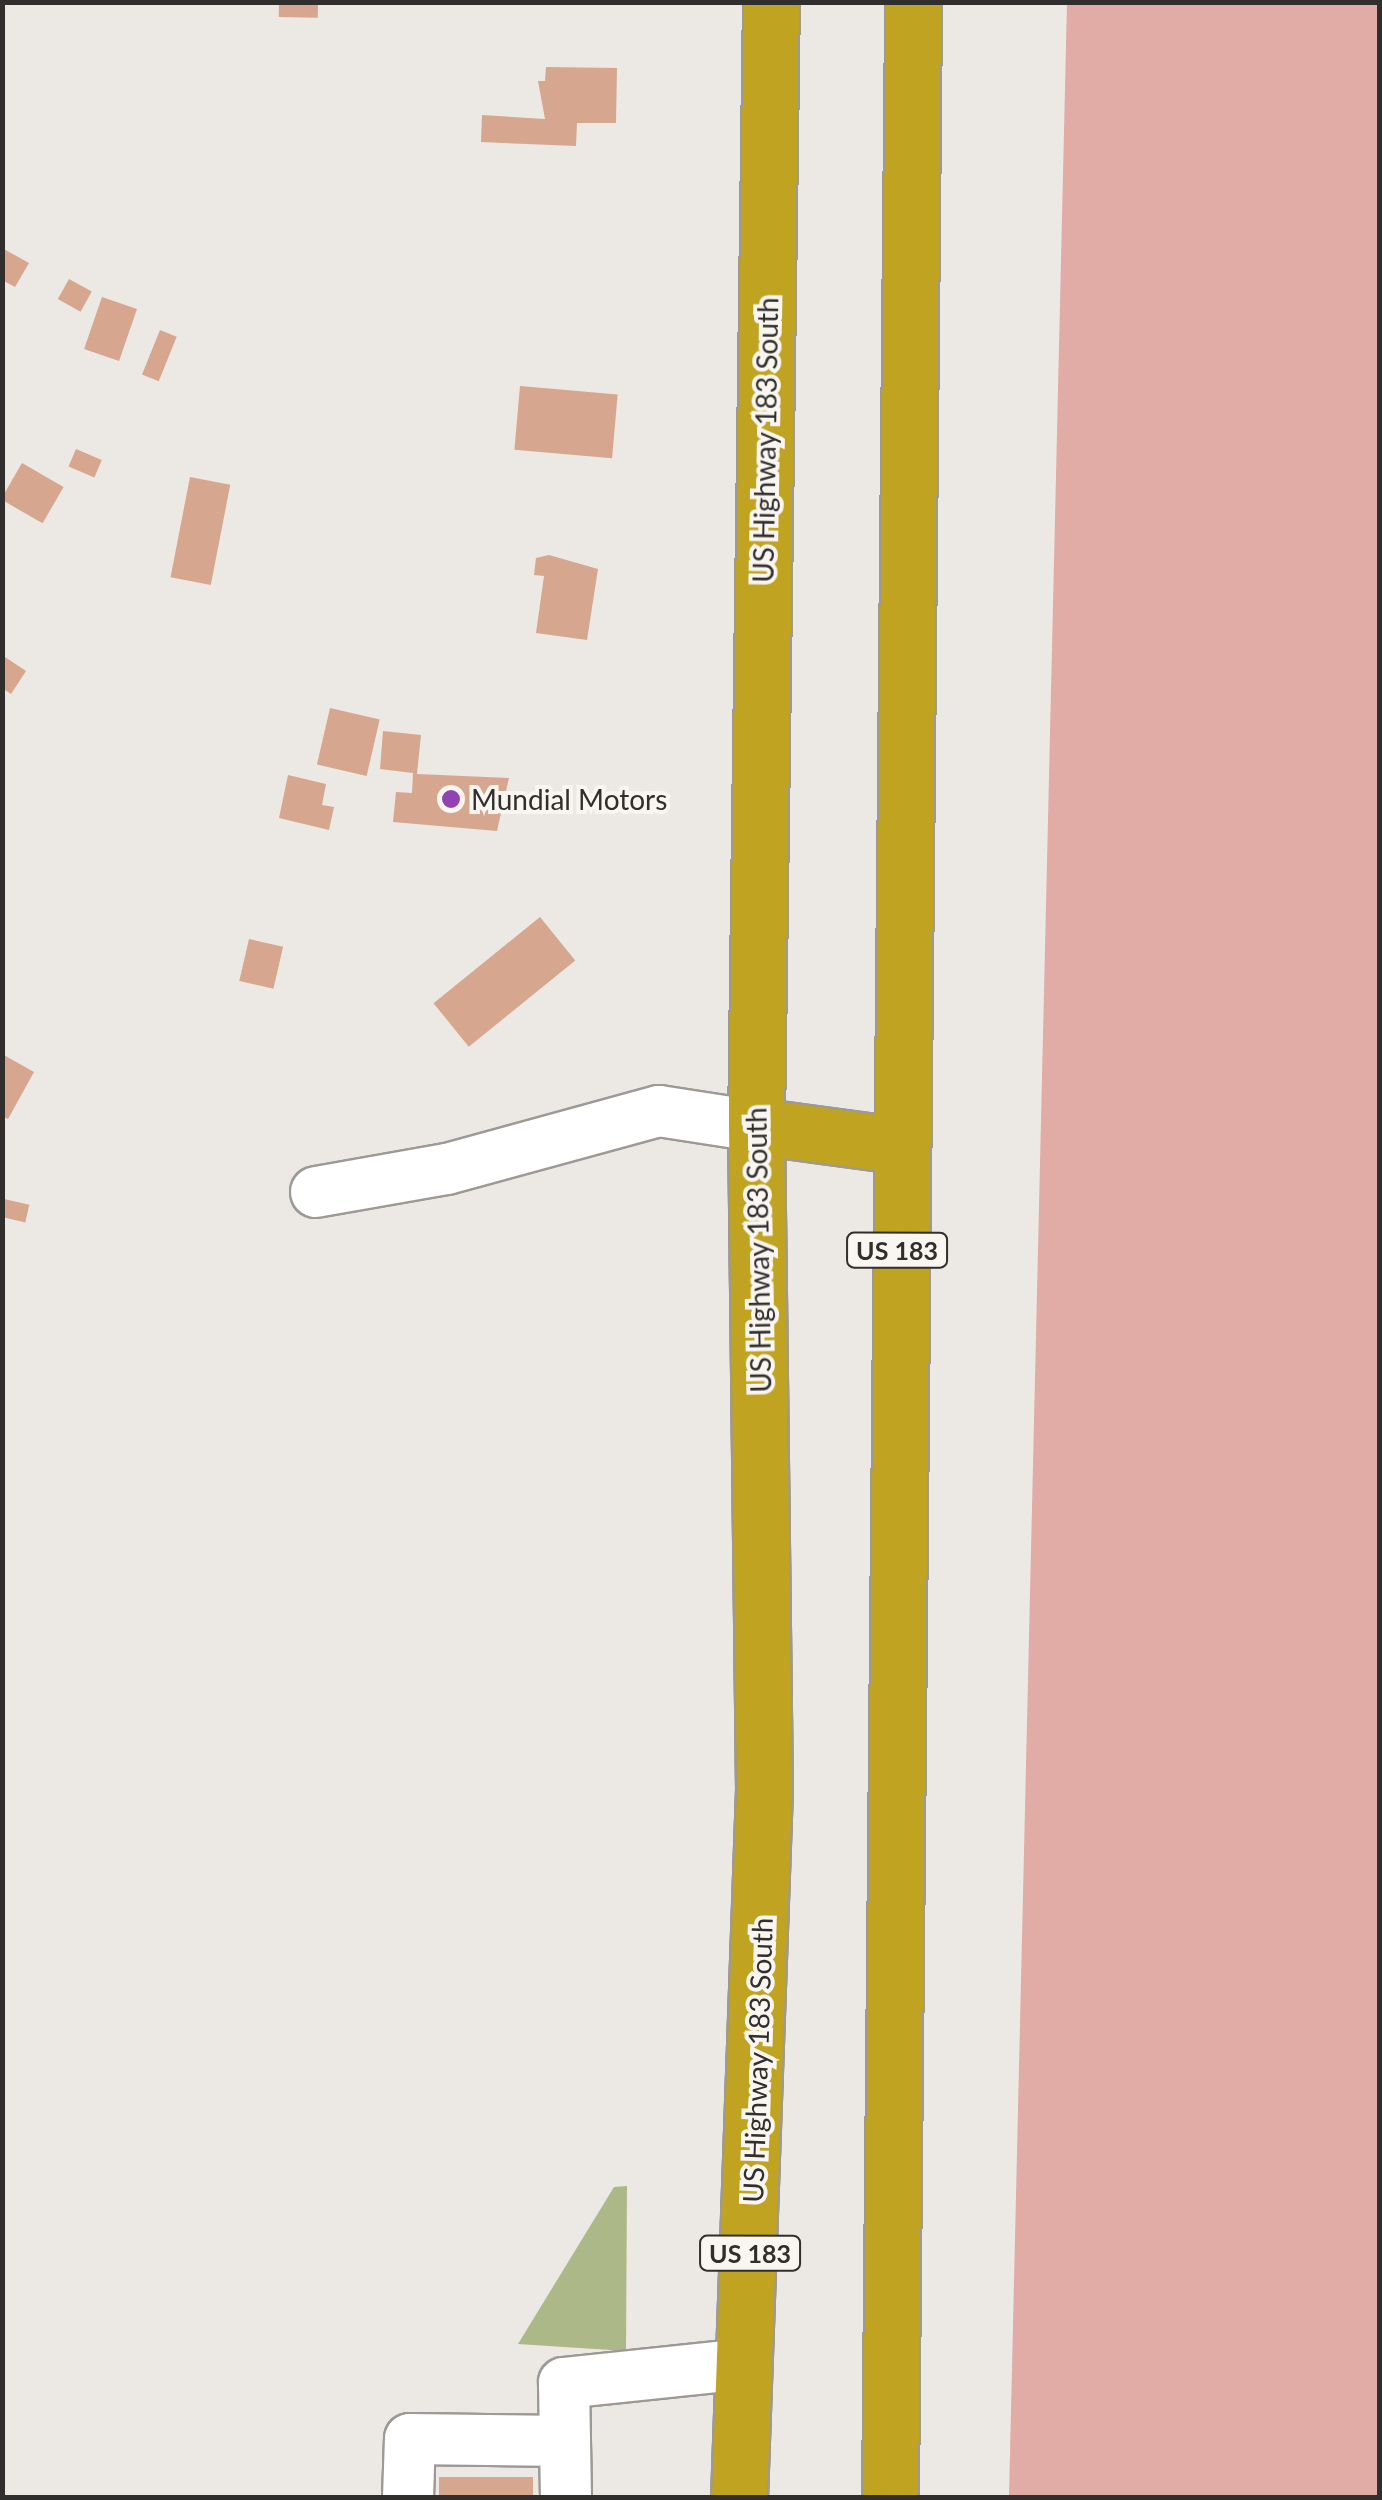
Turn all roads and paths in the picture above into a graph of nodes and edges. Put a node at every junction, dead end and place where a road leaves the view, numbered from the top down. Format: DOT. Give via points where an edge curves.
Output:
graph roads {
  1 [pos="771,2"];
  2 [pos="913,2"];
  3 [pos="756,1126"];
  4 [pos="898,1145"];
  5 [pos="316,1192"];
  6 [pos="744,2364"];
  7 [pos="564,2440"];
  8 [pos="408,2498"];
  9 [pos="566,2498"];
  10 [pos="739,2498"];
  11 [pos="890,2498"];
  1 -- 3 [label="highway, US Highway 183 South / US 183"];
  2 -- 4 [label="highway, US 183"];
  3 -- 4 [label="highway"];
  3 -- 5 [label="lane" via="659,1111 447,1170"];
  3 -- 6 [label="highway, US Highway 183 South / US 183" via="764,1790"];
  4 -- 11 [label="highway, US 183"];
  6 -- 7 [label="lane" via="564,2383"];
  6 -- 10 [label="highway, US Highway 183 South / US 183"];
  7 -- 8 [label="lane" via="410,2439"];
  7 -- 9 [label="lane"];
}
